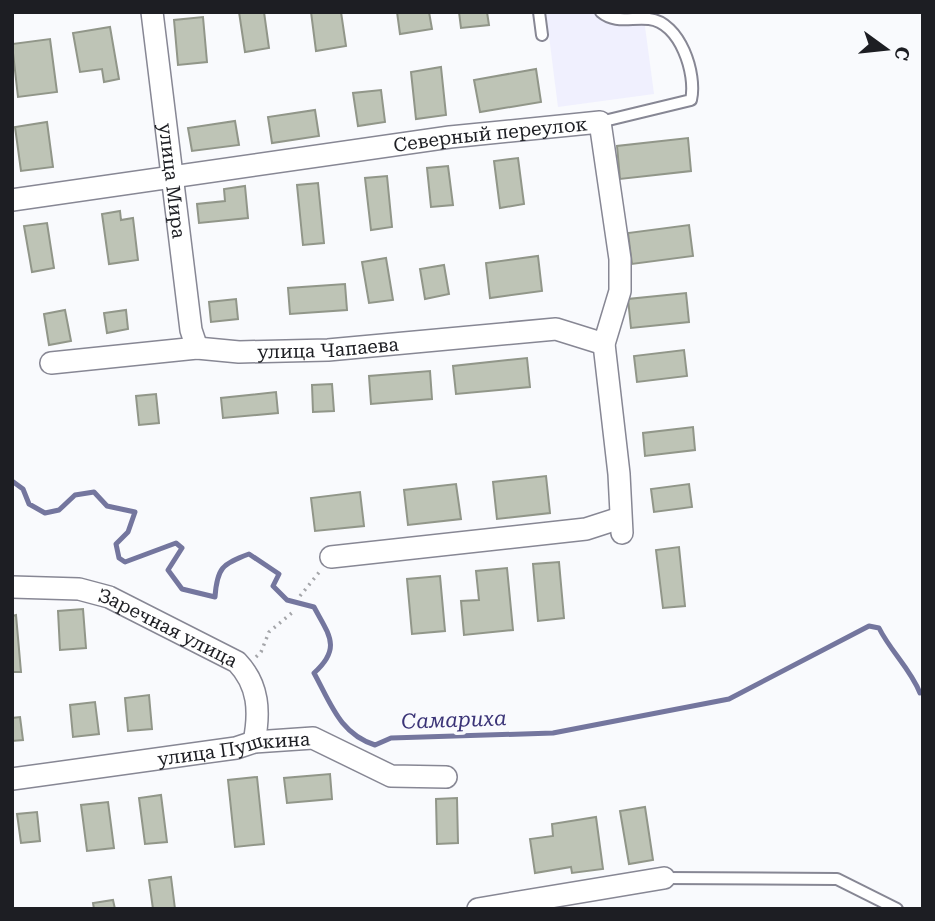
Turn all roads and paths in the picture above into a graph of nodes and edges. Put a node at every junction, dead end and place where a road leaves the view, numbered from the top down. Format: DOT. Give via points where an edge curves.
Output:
graph roads {
  1 [pos="152,12"];
  2 [pos="539,12"];
  3 [pos="601,12"];
  4 [pos="542,35"];
  5 [pos="600,122"];
  6 [pos="172,178"];
  7 [pos="12,200"];
  8 [pos="604,344"];
  9 [pos="197,348"];
  10 [pos="51,363"];
  11 [pos="331,557"];
  12 [pos="12,587"];
  13 [pos="300,596"];
  14 [pos="293,611"];
  15 [pos="243,668"];
  16 [pos="254,742"];
  17 [pos="446,777"];
  18 [pos="12,779"];
  19 [pos="664,878"];
  20 [pos="478,909"];
  21 [pos="897,909"];
  1 -- 6 [label="street, улица Мира"];
  2 -- 4 [label="lane"];
  3 -- 5 [label="lane" via="610,19 652,19 663,24 682,47 694,87 691,100"];
  5 -- 6 [label="street, Северный переулок" via="450,137"];
  5 -- 8 [label="street, Северный переулок" via="621,258 620,292"];
  6 -- 7 [label="street, Северный переулок"];
  6 -- 9 [label="street, улица Мира"];
  8 -- 9 [label="street, улица Чапаева" via="556,329 328,350"];
  8 -- 11 [label="street, Северный переулок" via="621,525"];
  9 -- 10 [label="street, улица Чапаева"];
  11 -- 13 [label="path"];
  12 -- 15 [label="street, Заречная улица" via="79,589 109,597"];
  14 -- 15 [label="path" via="269,632 261,652"];
  15 -- 16 [label="street, Заречная улица" via="252,677 259,715"];
  16 -- 17 [label="street, улица Пушкина" via="313,738 390,776"];
  16 -- 18 [label="street, улица Пушкина"];
  19 -- 20 [label="street"];
  19 -- 21 [label="lane" via="837,879"];
}
